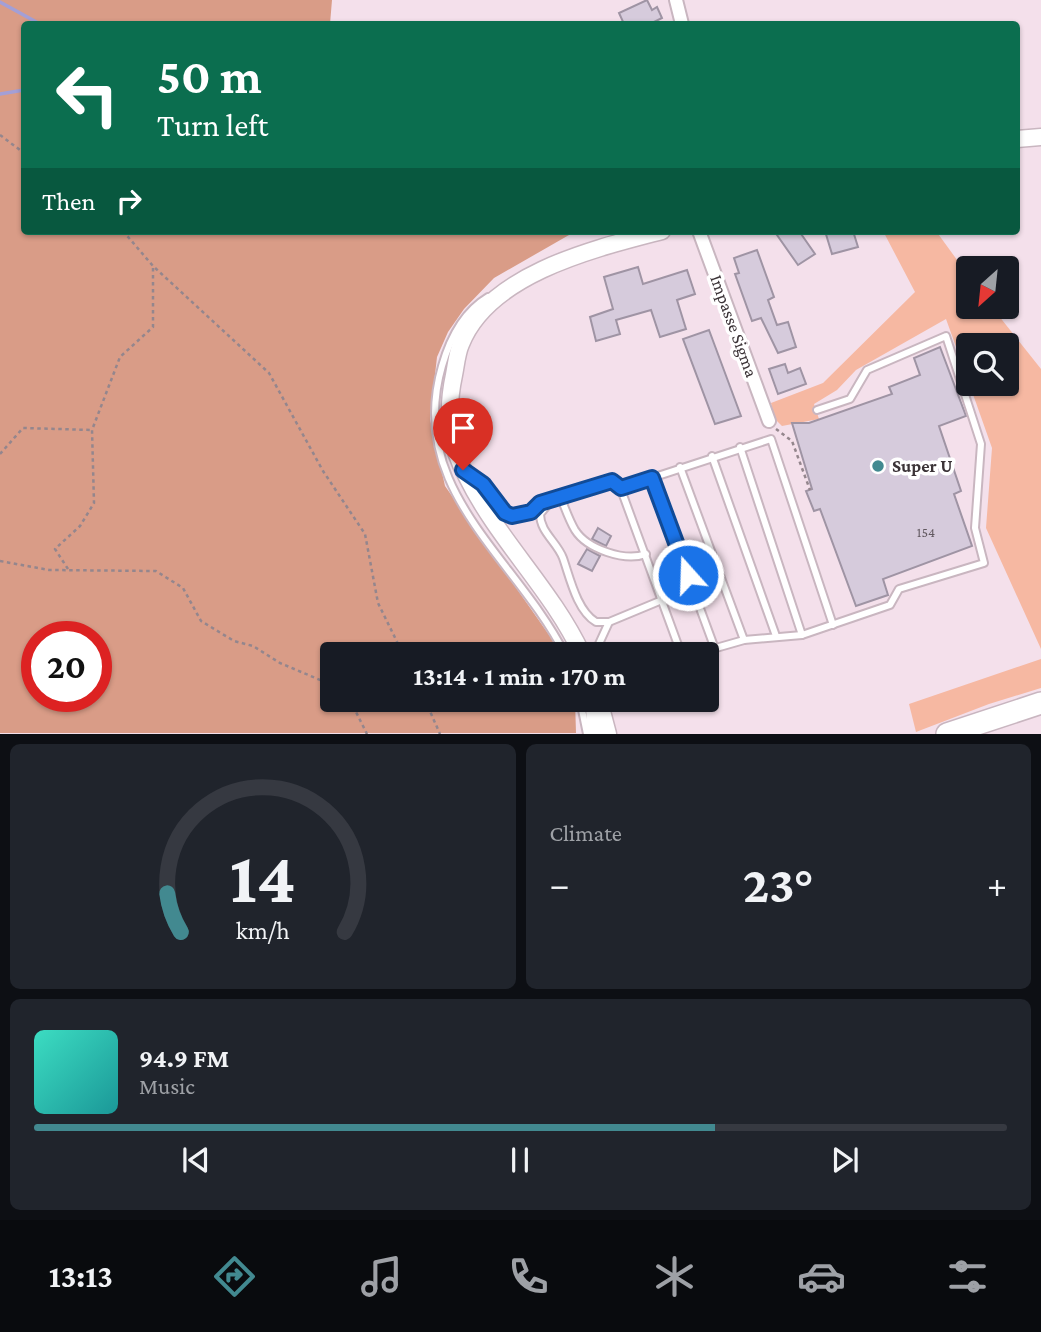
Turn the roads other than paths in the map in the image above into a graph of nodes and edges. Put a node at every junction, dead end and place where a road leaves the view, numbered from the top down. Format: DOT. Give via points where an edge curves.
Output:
graph roads {
  1 [pos="676,0"];
  2 [pos="681,21"];
  3 [pos="1041,137"];
  4 [pos="1020,139"];
  5 [pos="647,235"];
  6 [pos="700,235"];
  7 [pos="519,283"];
  8 [pos="817,410"];
  9 [pos="769,421"];
  10 [pos="740,447"];
  11 [pos="712,456"];
  12 [pos="680,467"];
  13 [pos="463,470"];
  14 [pos="652,478"];
  15 [pos="621,488"];
  16 [pos="561,498"];
  17 [pos="550,502"];
  18 [pos="646,554"];
  19 [pos="662,600"];
  20 [pos="610,622"];
  21 [pos="833,625"];
  22 [pos="802,635"];
  23 [pos="776,636"];
  24 [pos="744,640"];
  25 [pos="558,642"];
  26 [pos="576,642"];
  27 [pos="600,642"];
  28 [pos="677,642"];
  29 [pos="712,642"];
  30 [pos="719,648"];
  31 [pos="1041,703"];
  32 [pos="583,712"];
  33 [pos="598,712"];
  34 [pos="602,712"];
  35 [pos="587,733"];
  36 [pos="595,733"];
  37 [pos="608,733"];
  38 [pos="947,733"];
  1 -- 2 [label="street"];
  3 -- 4 [label="main road"];
  5 -- 7 [label="main road" via="575,254"];
  6 -- 9 [label="street, Impasse Sigma"];
  7 -- 13 [label="main road" via="484,310 461,343 450,393 449,426"];
  7 -- 25 [label="lane" via="485,298 463,319 447,349 436,387 435,429 451,489 530,593"];
  8 -- 21 [label="lane" via="850,399 867,370 946,336 981,444 975,528 984,563 899,589 890,605"];
  10 -- 11 [label="lane"];
  10 -- 21 [label="lane" via="771,439"];
  10 -- 22 [label="lane"];
  11 -- 12 [label="lane"];
  11 -- 23 [label="lane"];
  12 -- 14 [label="lane"];
  12 -- 24 [label="lane"];
  13 -- 17 [label="lane" via="512,516"];
  13 -- 26 [label="main road"];
  14 -- 15 [label="lane"];
  14 -- 29 [label="lane"];
  15 -- 16 [label="lane" via="612,481"];
  15 -- 18 [label="lane"];
  16 -- 17 [label="lane"];
  16 -- 18 [label="lane" via="582,537 621,558"];
  17 -- 20 [label="lane" via="540,514 540,522 562,556 582,607 590,618"];
  18 -- 19 [label="lane"];
  19 -- 20 [label="lane"];
  19 -- 28 [label="lane"];
  20 -- 27 [label="lane"];
  21 -- 22 [label="lane"];
  22 -- 23 [label="lane"];
  23 -- 24 [label="lane"];
  24 -- 30 [label="lane"];
  31 -- 38 [label="highway"];
  32 -- 35 [label="lane"];
  33 -- 36 [label="main road"];
  34 -- 37 [label="main road"];
}
